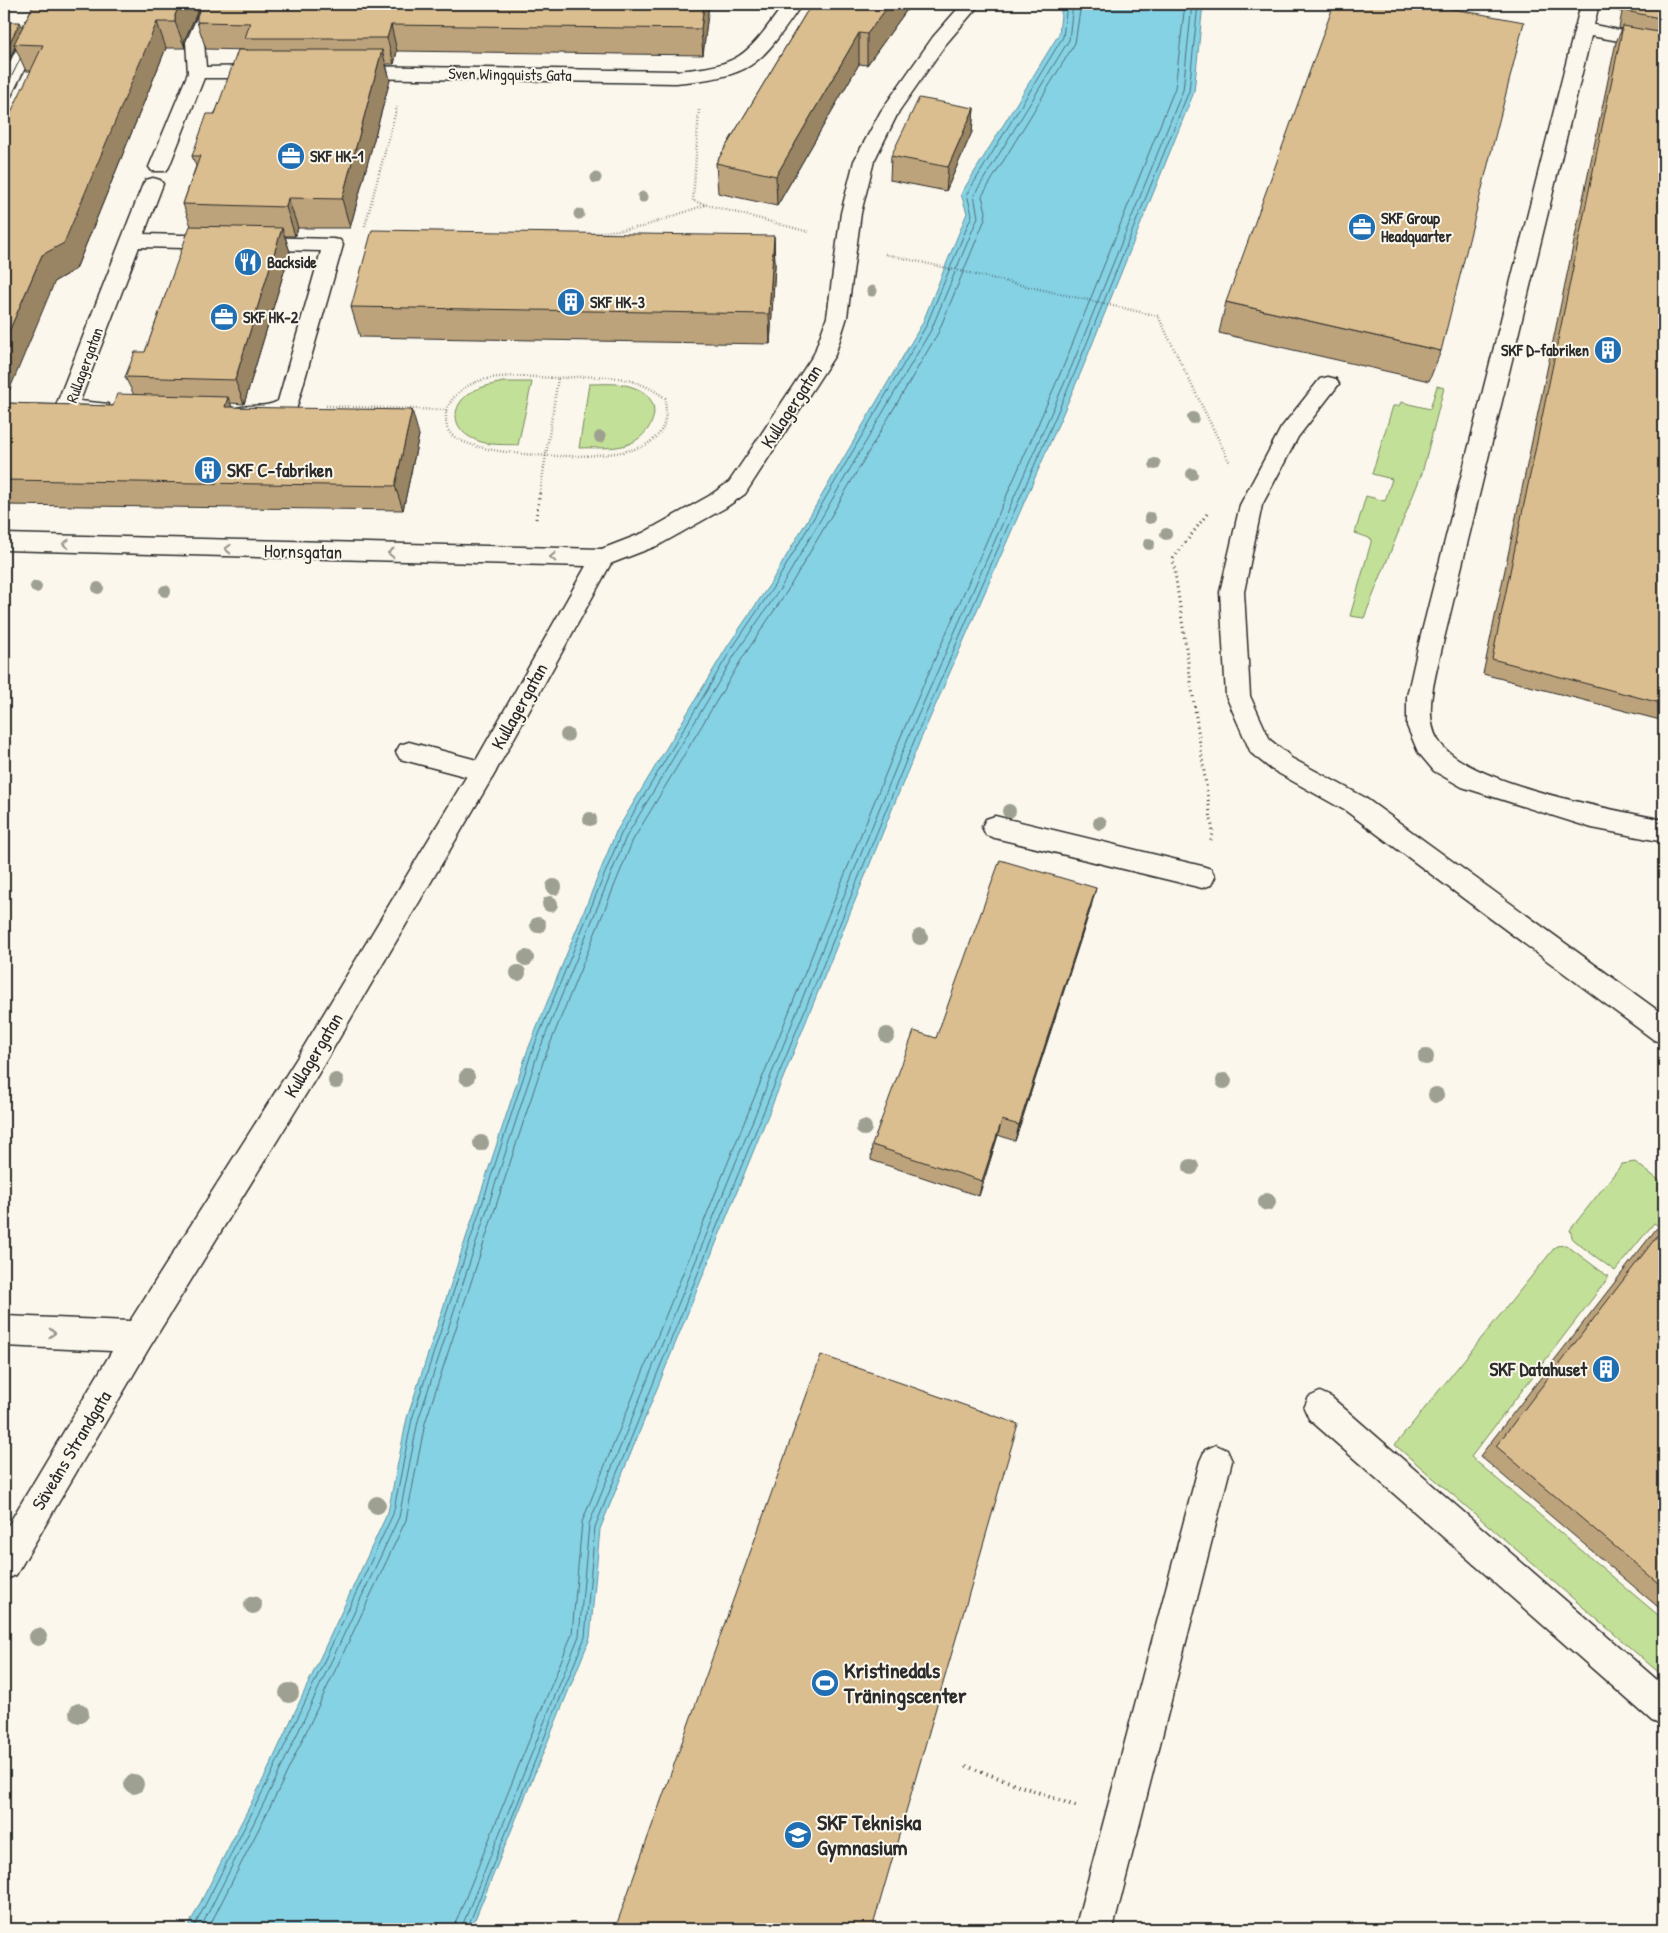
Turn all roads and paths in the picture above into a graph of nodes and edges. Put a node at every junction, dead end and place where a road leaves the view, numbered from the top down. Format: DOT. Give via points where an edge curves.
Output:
graph roads {
  1 [pos="48,4"];
  2 [pos="212,4"];
  3 [pos="793,4"];
  4 [pos="971,4"];
  5 [pos="1590,4"];
  6 [pos="1584,29"];
  7 [pos="1664,44"];
  8 [pos="282,72"];
  9 [pos="330,72"];
  10 [pos="407,72"];
  11 [pos="196,73"];
  12 [pos="701,75"];
  13 [pos="4,92"];
  14 [pos="705,205"];
  15 [pos="583,235"];
  16 [pos="130,240"];
  17 [pos="847,243"];
  18 [pos="334,245"];
  19 [pos="880,253"];
  20 [pos="1133,308"];
  21 [pos="558,378"];
  22 [pos="1328,384"];
  23 [pos="288,404"];
  24 [pos="124,410"];
  25 [pos="446,410"];
  26 [pos="222,412"];
  27 [pos="548,456"];
  28 [pos="4,542"];
  29 [pos="513,556"];
  30 [pos="602,558"];
  31 [pos="409,752"];
  32 [pos="483,771"];
  33 [pos="995,827"];
  34 [pos="1664,832"];
  35 [pos="1202,877"];
  36 [pos="1664,1031"];
  37 [pos="4,1332"];
  38 [pos="138,1337"];
  39 [pos="1320,1408"];
  40 [pos="1216,1462"];
  41 [pos="4,1563"];
  42 [pos="1664,1708"];
  43 [pos="966,1766"];
  44 [pos="1122,1823"];
  45 [pos="1094,1929"];
  1 -- 13 [label="street"];
  2 -- 11 [label="street, Rullagergatan" via="195,42"];
  3 -- 12 [label="street, Sven Wingquists Gata" via="766,42 748,60 725,71"];
  4 -- 17 [label="street, Kullagergatan" via="939,41 890,111 864,160"];
  5 -- 6 [label="street"];
  6 -- 7 [label="street"];
  6 -- 34 [label="street" via="1431,643 1419,696 1420,726 1427,745 1443,764 1471,780 1592,816"];
  8 -- 11 [label="street"];
  9 -- 10 [label="street, Sven Wingquists Gata"];
  10 -- 12 [label="street, Sven Wingquists Gata"];
  10 -- 18 [label="path" via="362,236"];
  11 -- 16 [label="street, Rullagergatan"];
  12 -- 14 [label="path" via="693,201"];
  14 -- 15 [label="path" via="642,227"];
  14 -- 17 [label="path"];
  16 -- 18 [label="street"];
  16 -- 24 [label="street, Rullagergatan" via="66,408"];
  17 -- 30 [label="street, Kullagergatan" via="837,317 824,355 736,488 718,502 651,540"];
  18 -- 23 [label="street"];
  19 -- 20 [label="path"];
  21 -- 25 [label="path" via="500,376 480,381 455,393"];
  21 -- 27 [label="path"];
  21 -- 27 [label="path" via="612,377 644,383 664,398 668,418 647,446 629,453"];
  22 -- 36 [label="street" via="1289,433 1252,505 1232,592 1238,696 1260,746 1280,762 1355,804"];
  23 -- 25 [label="path"];
  23 -- 26 [label="street" via="271,414"];
  25 -- 27 [label="path" via="446,428 465,444 511,454"];
  27 -- 29 [label="path" via="536,522 520,521"];
  29 -- 28 [label="street, Hornsgatan, one-way"];
  30 -- 29 [label="street, Hornsgatan, one-way"];
  30 -- 32 [label="street, Kullagergatan"];
  31 -- 32 [label="street"];
  32 -- 38 [label="street, Kullagergatan" via="307,1066"];
  33 -- 35 [label="street"];
  37 -- 38 [label="street, one-way"];
  38 -- 41 [label="street, Säveåns Strandgata"];
  39 -- 42 [label="street"];
  40 -- 44 [label="street"];
  43 -- 44 [label="path"];
  44 -- 45 [label="street"];
}
